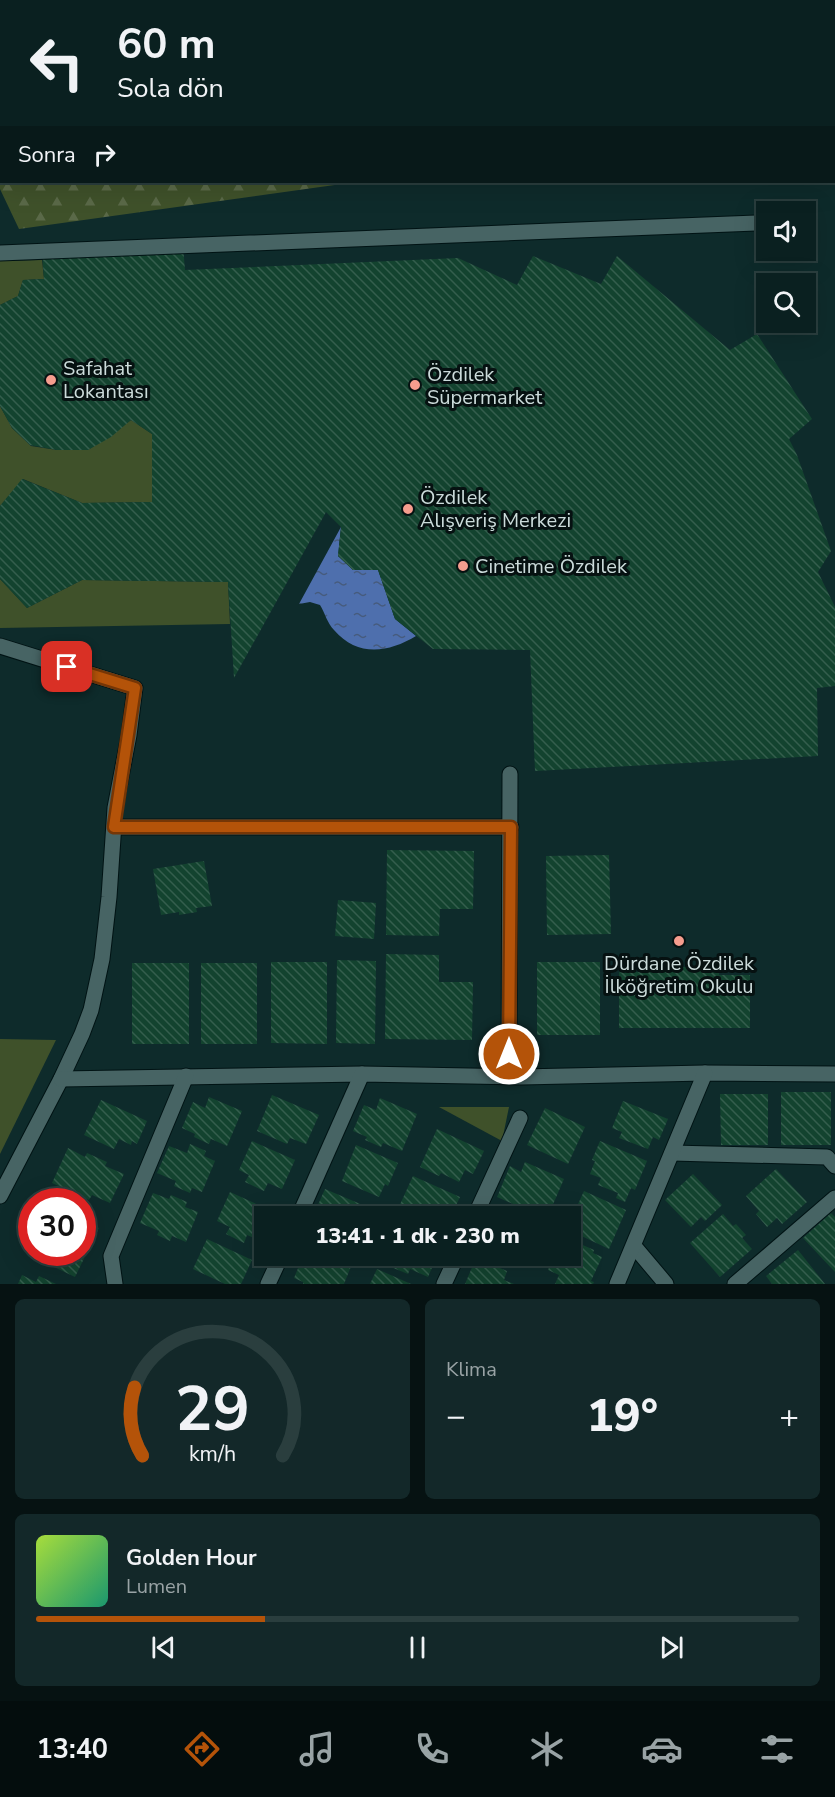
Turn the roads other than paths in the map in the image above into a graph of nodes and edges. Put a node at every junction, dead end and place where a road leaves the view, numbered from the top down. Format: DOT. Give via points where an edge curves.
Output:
graph roads {
  1 [pos="756,224"];
  2 [pos="0,253"];
  3 [pos="0,646"];
  4 [pos="510,774"];
  5 [pos="114,827"];
  6 [pos="511,827"];
  7 [pos="705,1073"];
  8 [pos="362,1074"];
  9 [pos="835,1074"];
  10 [pos="186,1076"];
  11 [pos="509,1077"];
  12 [pos="61,1079"];
  13 [pos="520,1118"];
  14 [pos="672,1153"];
  15 [pos="835,1166"];
  16 [pos="0,1196"];
  17 [pos="835,1198"];
  18 [pos="303,1206"];
  19 [pos="480,1206"];
  20 [pos="634,1246"];
  21 [pos="276,1266"];
  22 [pos="452,1266"];
  23 [pos="115,1284"];
  24 [pos="268,1284"];
  25 [pos="444,1284"];
  26 [pos="617,1284"];
  27 [pos="666,1284"];
  28 [pos="735,1284"];
  1 -- 2 [label="street"];
  3 -- 5 [label="street" via="135,688"];
  4 -- 6 [label="street"];
  5 -- 6 [label="street"];
  5 -- 12 [label="street" via="98,985 82,1034"];
  6 -- 11 [label="street"];
  7 -- 9 [label="street"];
  7 -- 11 [label="street"];
  7 -- 14 [label="street"];
  8 -- 10 [label="street"];
  8 -- 11 [label="street"];
  8 -- 18 [label="street"];
  10 -- 12 [label="street"];
  10 -- 23 [label="street" via="111,1257"];
  12 -- 16 [label="street"];
  13 -- 19 [label="street"];
  14 -- 15 [label="street" via="827,1157"];
  14 -- 20 [label="street"];
  17 -- 28 [label="street"];
  20 -- 26 [label="street"];
  20 -- 27 [label="street"];
  21 -- 24 [label="street"];
  22 -- 25 [label="street"];
}
